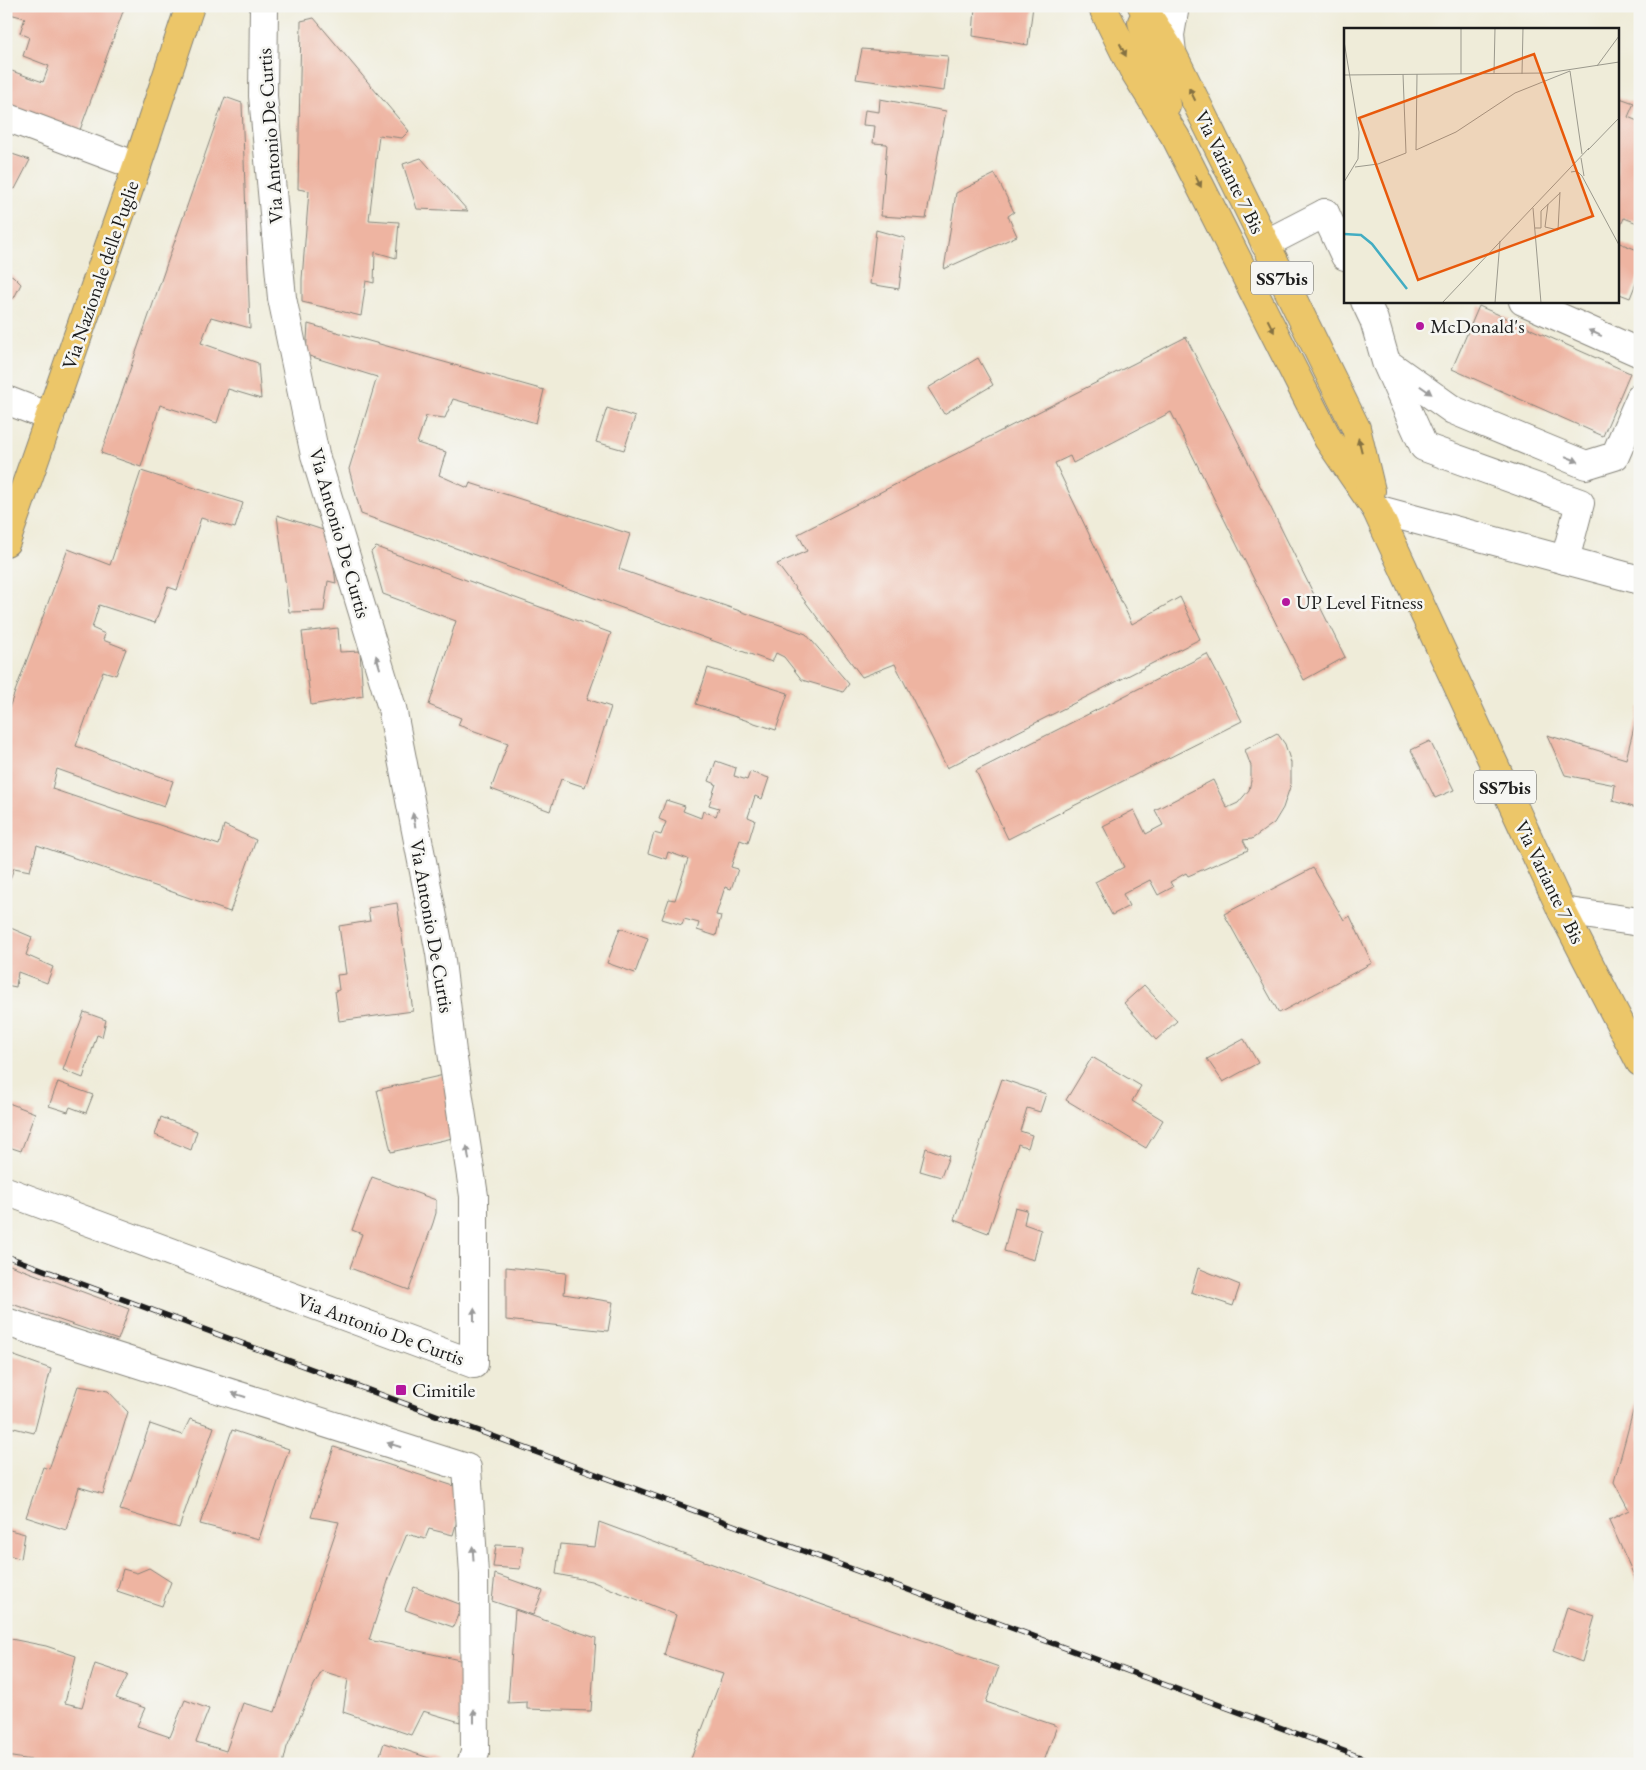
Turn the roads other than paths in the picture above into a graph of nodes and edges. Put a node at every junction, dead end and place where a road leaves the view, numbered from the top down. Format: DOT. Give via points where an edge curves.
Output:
graph roads {
  1 [pos="190,6"];
  2 [pos="264,6"];
  3 [pos="1102,6"];
  4 [pos="1137,6"];
  5 [pos="1142,6"];
  6 [pos="1175,6"];
  7 [pos="1172,53"];
  8 [pos="6,117"];
  9 [pos="1176,138"];
  10 [pos="137,166"];
  11 [pos="1335,218"];
  12 [pos="1265,244"];
  13 [pos="1344,252"];
  14 [pos="1365,302"];
  15 [pos="1525,302"];
  16 [pos="1640,353"];
  17 [pos="1386,362"];
  18 [pos="1640,398"];
  19 [pos="6,400"];
  20 [pos="50,417"];
  21 [pos="1376,509"];
  22 [pos="6,542"];
  23 [pos="1565,560"];
  24 [pos="1640,580"];
  25 [pos="1562,911"];
  26 [pos="1640,922"];
  27 [pos="1640,1062"];
  28 [pos="6,1191"];
  29 [pos="6,1322"];
  30 [pos="470,1764"];
  1 -- 10 [label="main road, Via Nazionale delle Puglie"];
  28 -- 2 [label="street, Via Antonio De Curtis, one-way" via="474,1364 474,1196 440,953 392,708 315,454 282,298 263,96"];
  3 -- 9 [label="main road, Via Variante 7 Bis / SS7bis, one-way" via="1133,69"];
  4 -- 9 [label="main road, Via Variante 7 Bis / SS7bis"];
  5 -- 7 [label="main road, Via Variante 7 Bis / SS7bis"];
  6 -- 7 [label="street" via="1170,35"];
  12 -- 7 [label="main road, Via Variante 7 Bis / SS7bis, one-way"];
  8 -- 10 [label="street"];
  9 -- 21 [label="main road, Via Variante 7 Bis / SS7bis, one-way" via="1328,439"];
  10 -- 20 [label="main road, Via Nazionale delle Puglie"];
  11 -- 12 [label="street"];
  11 -- 13 [label="street"];
  21 -- 12 [label="main road, Via Variante 7 Bis / SS7bis, one-way" via="1356,428"];
  14 -- 17 [label="street"];
  16 -- 15 [label="street, one-way"];
  17 -- 18 [label="street, one-way" via="1453,410 1586,465 1616,456"];
  17 -- 23 [label="street" via="1424,446 1580,504"];
  19 -- 20 [label="street"];
  20 -- 22 [label="main road, Via Nazionale delle Puglie"];
  21 -- 23 [label="street"];
  21 -- 25 [label="main road, Via Variante 7 Bis / SS7bis"];
  23 -- 24 [label="street"];
  25 -- 26 [label="street"];
  25 -- 27 [label="main road, Via Variante 7 Bis / SS7bis"];
  30 -- 29 [label="street, one-way" via="475,1753 474,1574 467,1468"];
}
